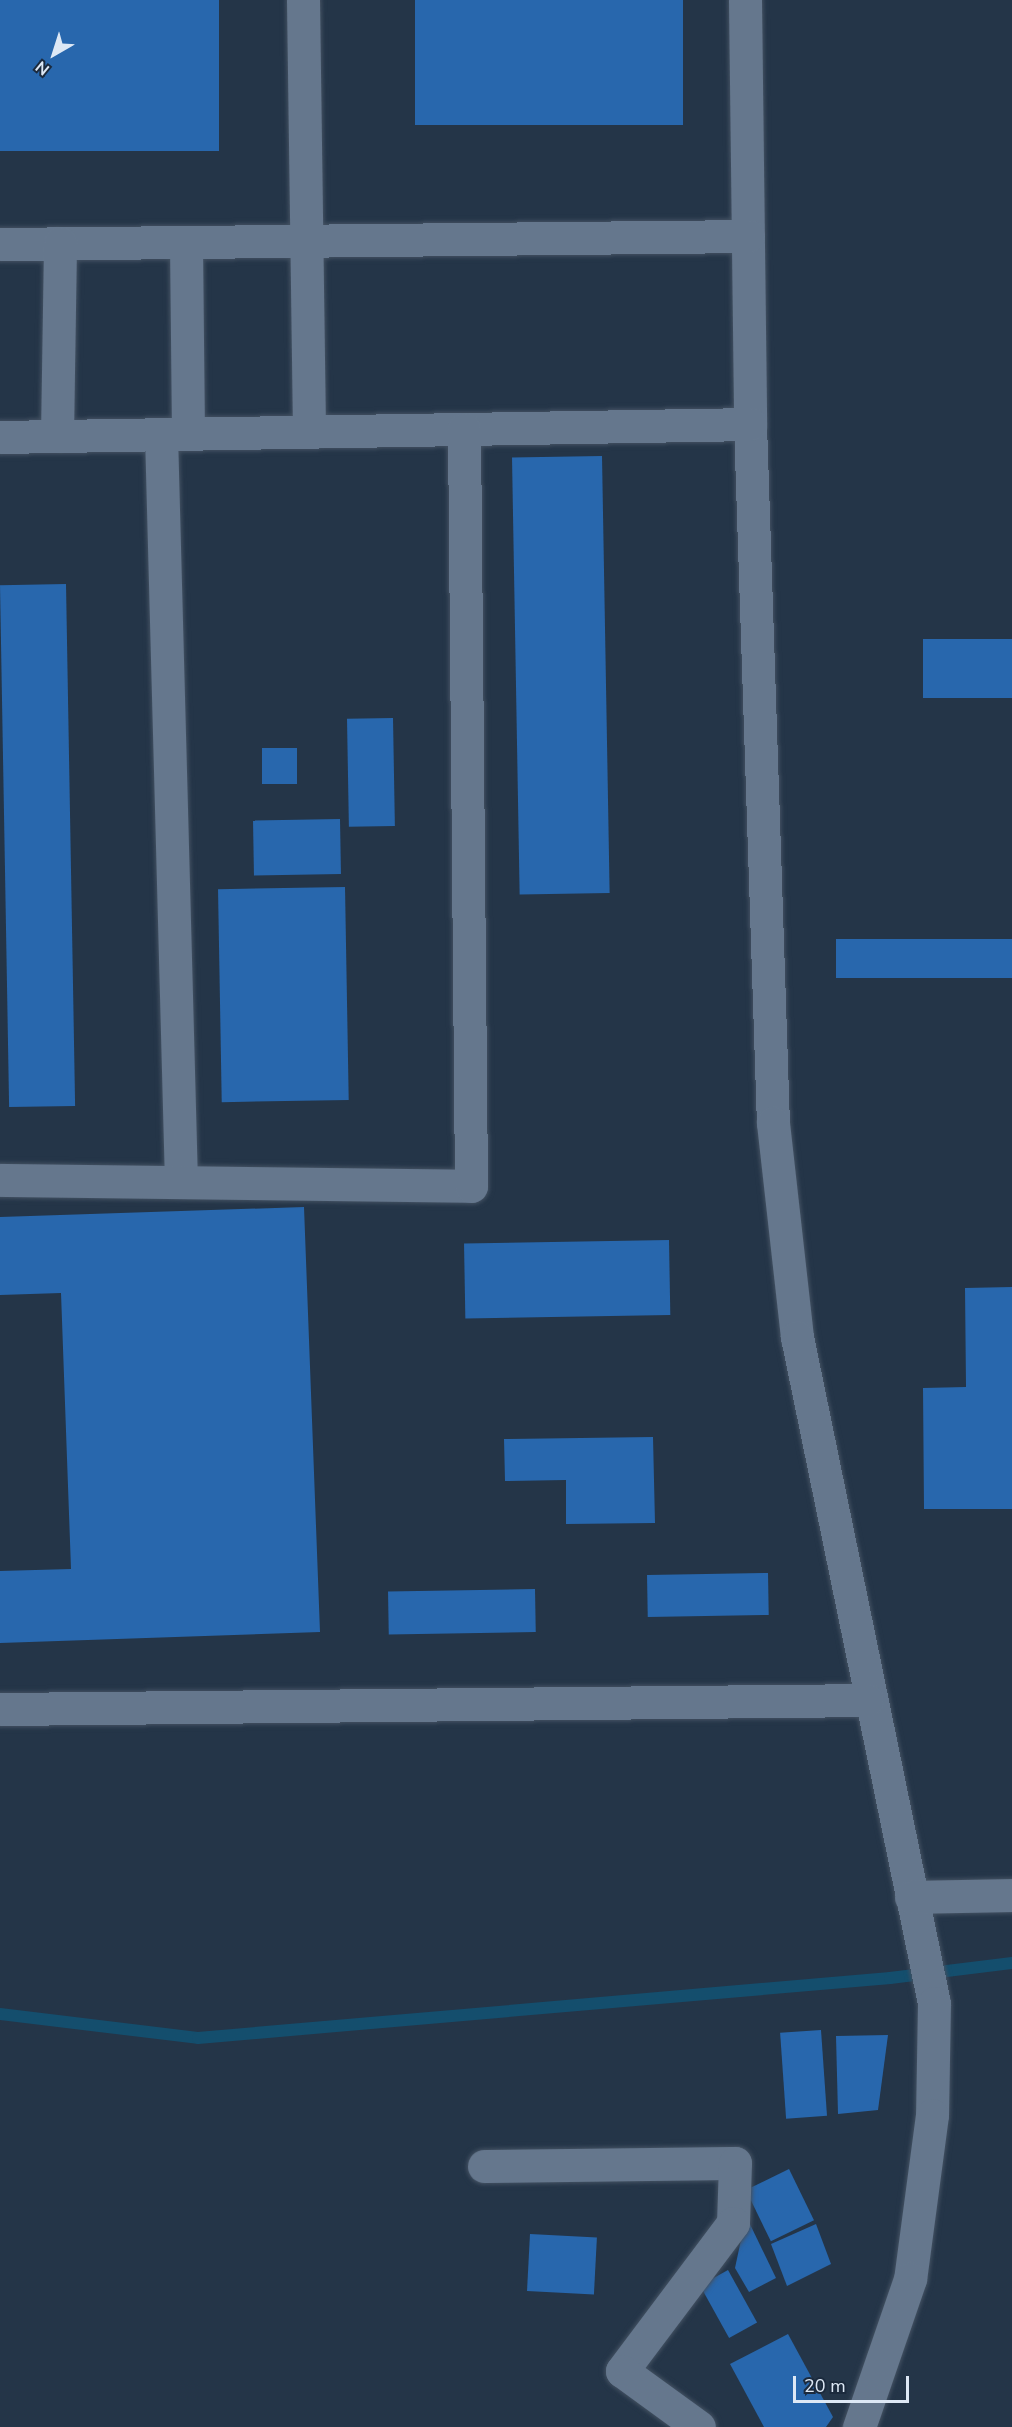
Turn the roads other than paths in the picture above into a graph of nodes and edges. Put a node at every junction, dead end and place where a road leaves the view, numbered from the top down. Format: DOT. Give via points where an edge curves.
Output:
graph roads {
  1 [pos="303,0"];
  2 [pos="745,0"];
  3 [pos="748,236"];
  4 [pos="306,241"];
  5 [pos="60,243"];
  6 [pos="186,243"];
  7 [pos="0,244"];
  8 [pos="750,424"];
  9 [pos="464,429"];
  10 [pos="309,431"];
  11 [pos="175,434"];
  12 [pos="57,436"];
  13 [pos="0,437"];
  14 [pos="0,1180"];
  15 [pos="181,1182"];
  16 [pos="867,1700"];
  17 [pos="0,1709"];
  18 [pos="1012,1895"];
  19 [pos="911,1897"];
  20 [pos="484,2166"];
  21 [pos="699,2427"];
  22 [pos="859,2427"];
  1 -- 4 [label="street"];
  2 -- 3 [label="street"];
  3 -- 4 [label="street"];
  3 -- 8 [label="street"];
  4 -- 6 [label="street"];
  4 -- 10 [label="street"];
  5 -- 6 [label="street"];
  5 -- 7 [label="street"];
  5 -- 12 [label="street"];
  6 -- 11 [label="street"];
  8 -- 9 [label="street"];
  8 -- 16 [label="street" via="773,1123 797,1337"];
  9 -- 10 [label="street"];
  9 -- 15 [label="street" via="471,1186"];
  10 -- 11 [label="street"];
  11 -- 12 [label="street"];
  11 -- 15 [label="street"];
  12 -- 13 [label="street"];
  14 -- 15 [label="street"];
  16 -- 17 [label="street"];
  16 -- 19 [label="street"];
  18 -- 19 [label="street"];
  19 -- 22 [label="street" via="934,2003 932,2115 910,2279"];
  20 -- 21 [label="street" via="735,2163 733,2223 622,2371"];
}
